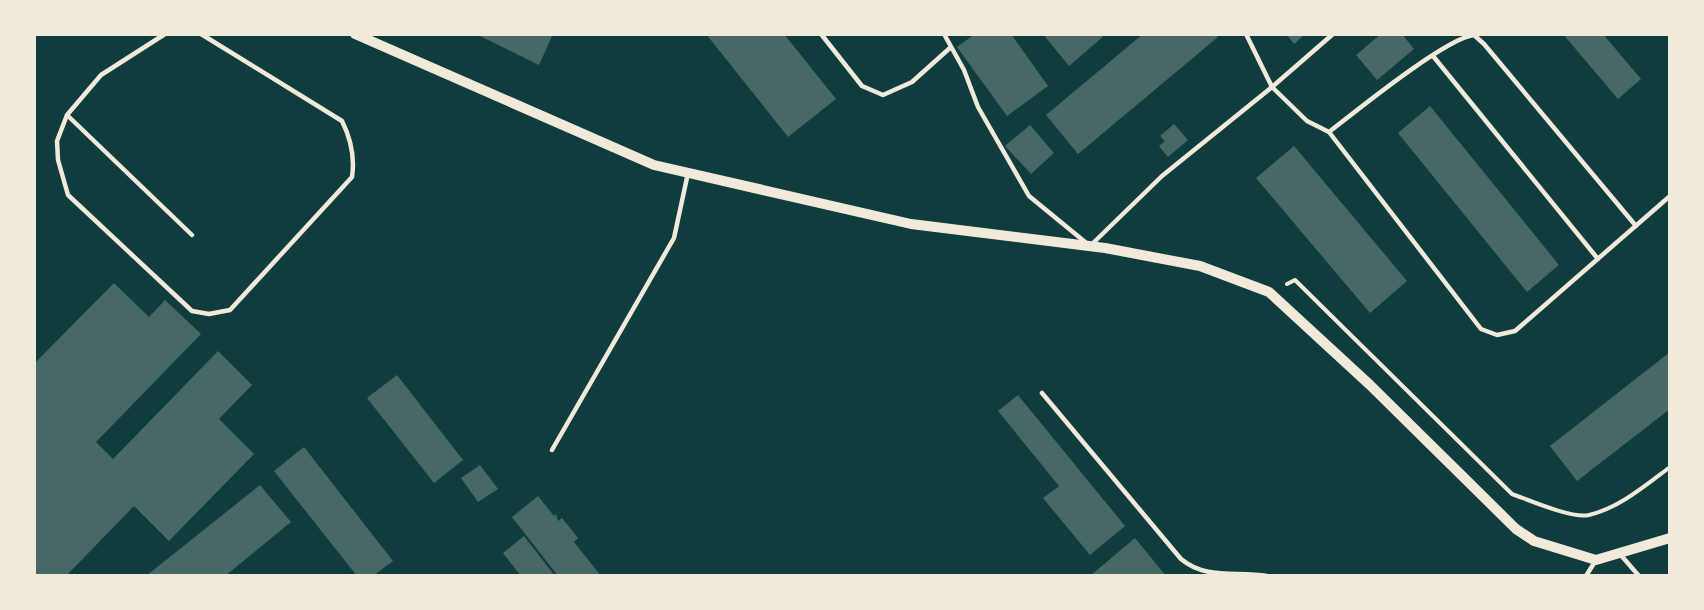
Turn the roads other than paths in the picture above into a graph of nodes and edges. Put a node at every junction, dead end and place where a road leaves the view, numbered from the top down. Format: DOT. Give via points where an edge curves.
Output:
graph roads {
  1 [pos="165,34"];
  2 [pos="201,34"];
  3 [pos="355,34"];
  4 [pos="820,34"];
  5 [pos="944,34"];
  6 [pos="1246,34"];
  7 [pos="1333,34"];
  8 [pos="951,47"];
  9 [pos="1432,56"];
  10 [pos="1272,87"];
  11 [pos="67,115"];
  12 [pos="1329,132"];
  13 [pos="688,173"];
  14 [pos="1670,196"];
  15 [pos="1636,226"];
  16 [pos="192,235"];
  17 [pos="1090,246"];
  18 [pos="1598,259"];
  19 [pos="1042,393"];
  20 [pos="552,450"];
  21 [pos="1670,538"];
  22 [pos="1619,553"];
  23 [pos="1596,560"];
  24 [pos="1266,576"];
  25 [pos="1586,576"];
  26 [pos="1639,576"];
  1 -- 11 [label="lane" via="101,75"];
  2 -- 11 [label="lane" via="342,121 354,162 352,177 230,310 209,314 192,311 68,195 57,141"];
  3 -- 13 [label="street" via="654,165"];
  4 -- 8 [label="lane" via="862,86 883,95 912,82"];
  5 -- 8 [label="lane"];
  6 -- 10 [label="lane"];
  7 -- 10 [label="lane"];
  8 -- 17 [label="lane" via="978,107 1029,196"];
  9 -- 12 [label="lane"];
  9 -- 15 [label="lane" via="1462,36 1473,35 1484,44"];
  9 -- 18 [label="lane"];
  10 -- 12 [label="lane" via="1307,121"];
  10 -- 17 [label="lane" via="1162,176"];
  11 -- 16 [label="lane"];
  12 -- 18 [label="lane" via="1480,329 1497,335 1515,331"];
  13 -- 17 [label="street" via="911,224"];
  13 -- 20 [label="lane" via="674,238"];
  14 -- 15 [label="lane"];
  15 -- 18 [label="lane"];
  17 -- 23 [label="street" via="1200,266 1269,292 1516,529 1534,541"];
  19 -- 24 [label="lane" via="1181,560 1193,569 1210,573"];
  21 -- 22 [label="street"];
  22 -- 23 [label="street"];
  22 -- 26 [label="lane"];
  23 -- 25 [label="lane"];
}
